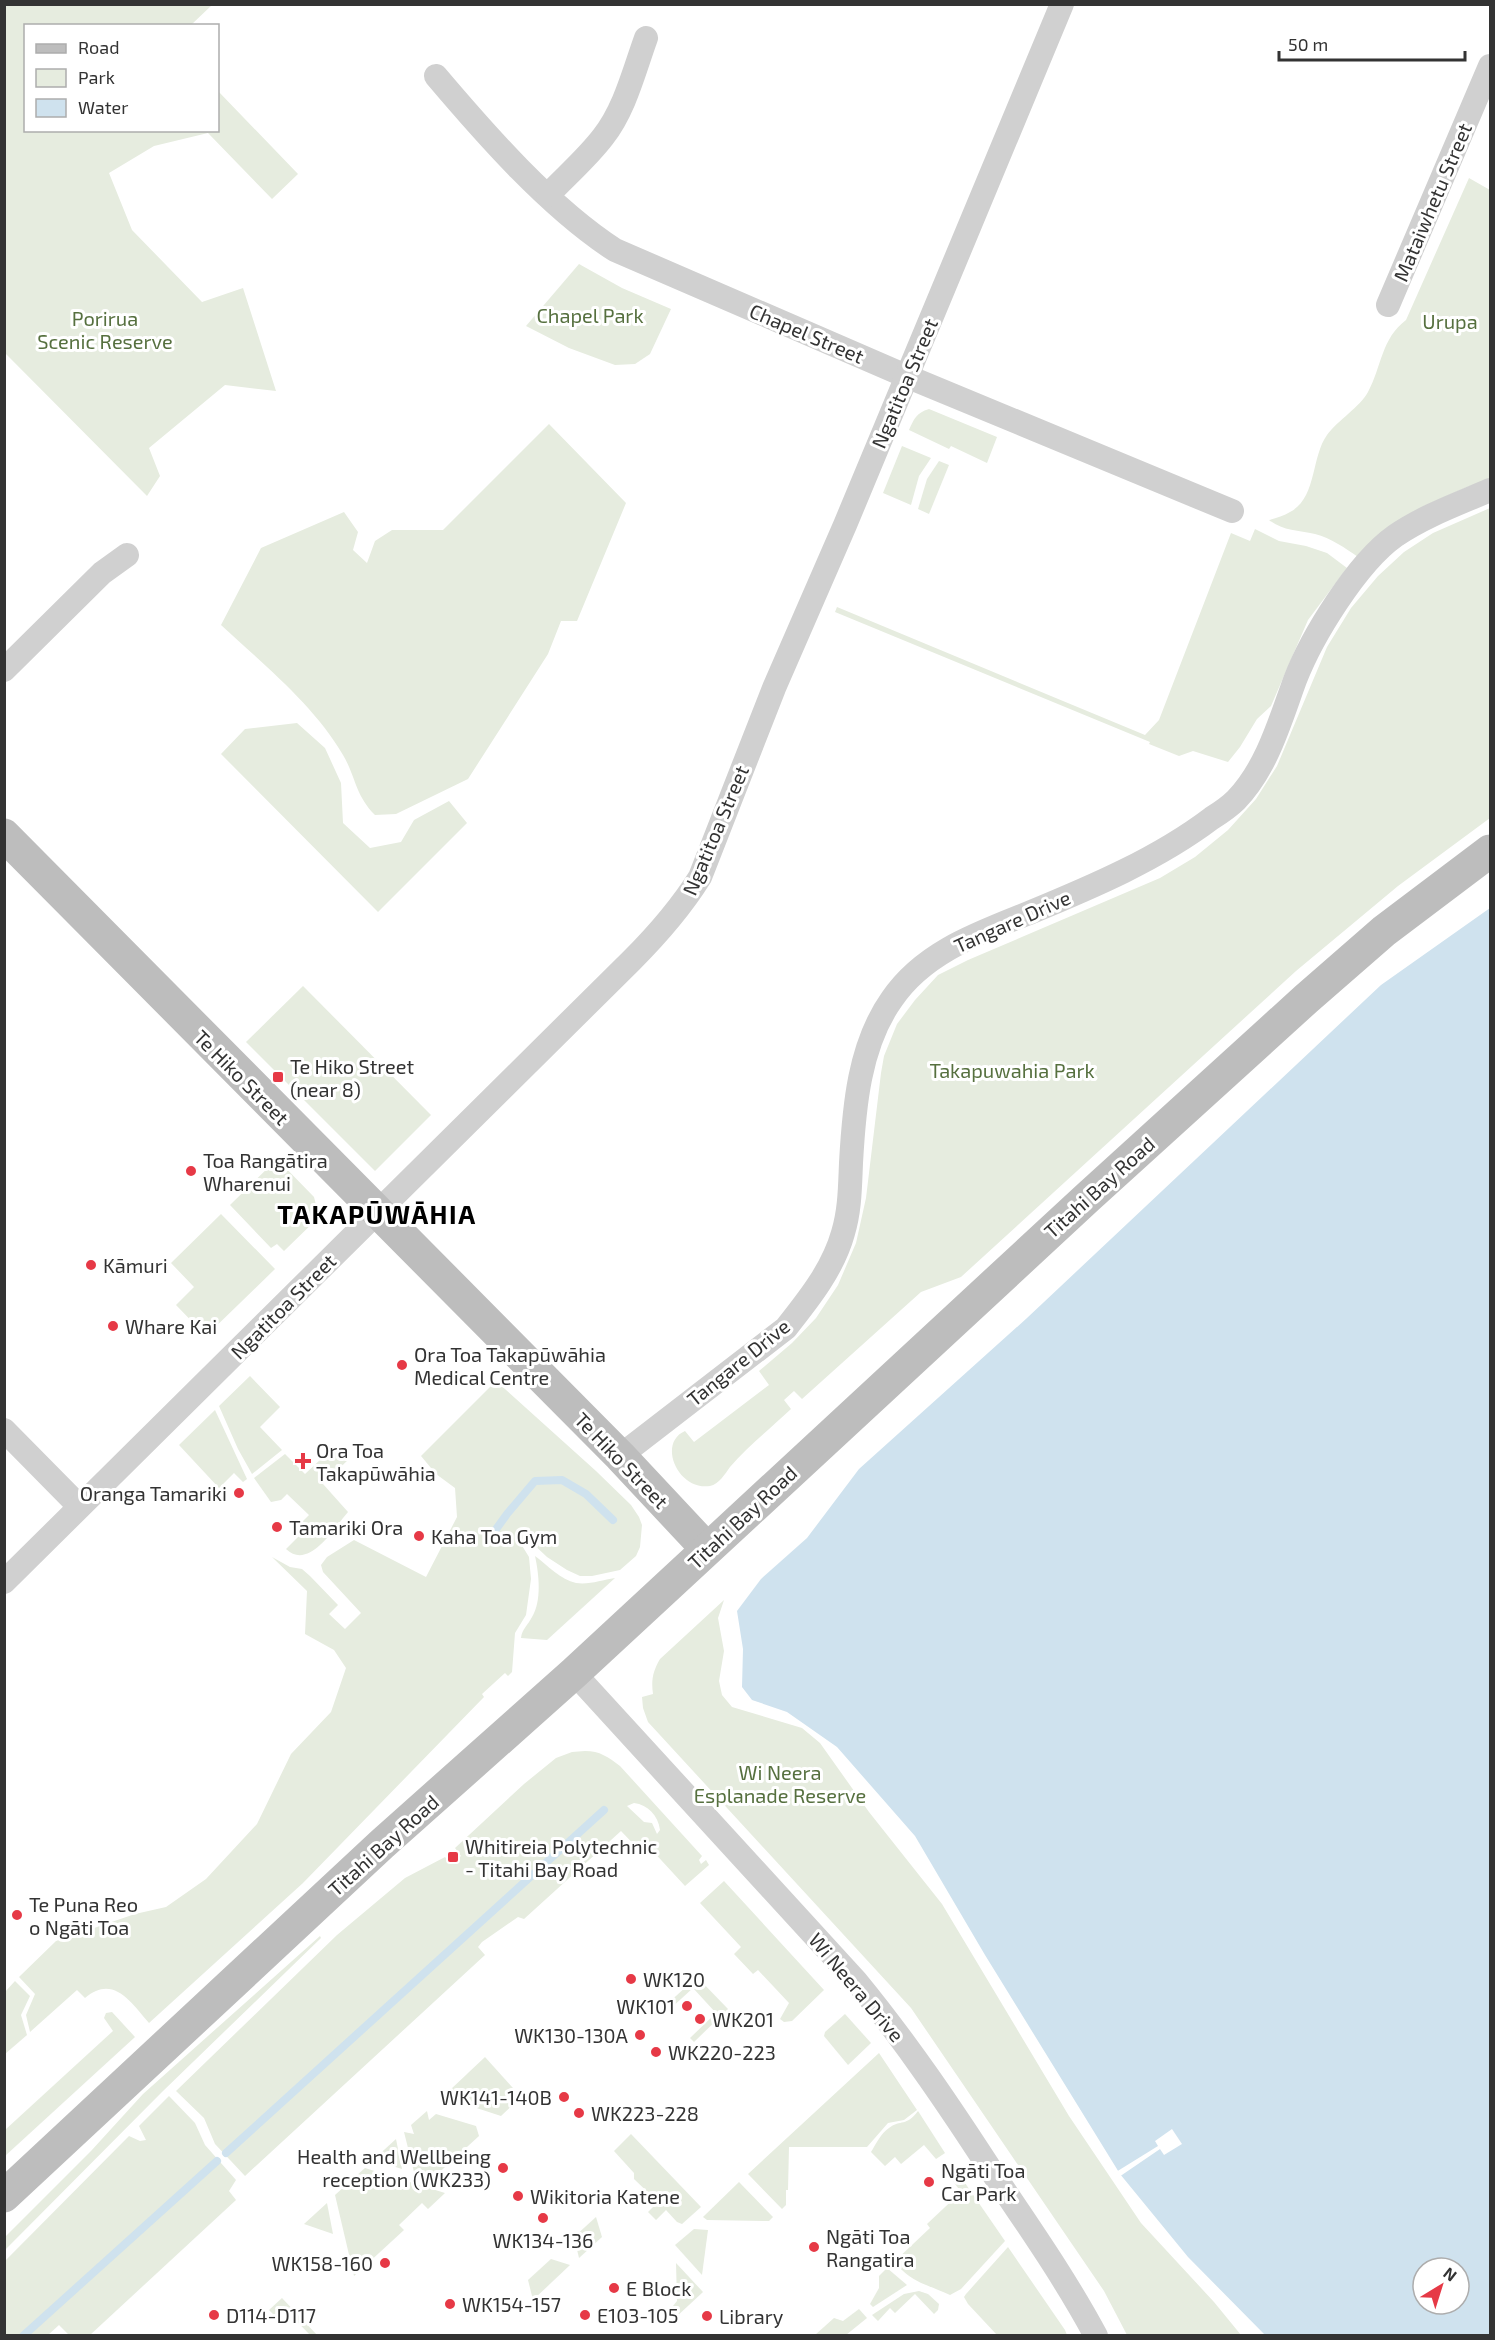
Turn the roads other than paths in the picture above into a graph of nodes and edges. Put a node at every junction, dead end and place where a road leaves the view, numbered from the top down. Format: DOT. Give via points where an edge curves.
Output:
graph roads {
  1 [pos="1062,4"];
  2 [pos="645,38"];
  3 [pos="1491,66"];
  4 [pos="436,76"];
  5 [pos="548,195"];
  6 [pos="1388,305"];
  7 [pos="906,376"];
  8 [pos="1491,490"];
  9 [pos="1232,511"];
  10 [pos="127,555"];
  11 [pos="4,670"];
  12 [pos="4,835"];
  13 [pos="1491,851"];
  14 [pos="378,1213"];
  15 [pos="4,1430"];
  16 [pos="620,1456"];
  17 [pos="79,1506"];
  18 [pos="707,1549"];
  19 [pos="4,1582"];
  20 [pos="574,1673"];
  21 [pos="4,2196"];
  22 [pos="1096,2336"];
  1 -- 7 [label="street, Ngatitoa Street"];
  2 -- 5 [label="street" via="623,101 603,138"];
  3 -- 6 [label="street, Mataiwhetu Street"];
  4 -- 5 [label="street, Chapel Street"];
  5 -- 7 [label="street, Chapel Street" via="580,226 631,258"];
  7 -- 9 [label="street, Chapel Street"];
  7 -- 14 [label="street, Ngatitoa Street" via="774,688 700,877 683,904 659,933"];
  8 -- 16 [label="street, Tangare Drive" via="1431,515 1394,537 1361,567 1305,654 1259,769 1235,801 1189,836 1128,869 966,939 917,969 892,998 876,1026 866,1056 858,1090 850,1197 843,1232 826,1272 786,1328"];
  10 -- 11 [label="street" via="102,573"];
  12 -- 14 [label="main road, Te Hiko Street"];
  13 -- 18 [label="main road, Titahi Bay Road" via="1384,931 1306,999"];
  14 -- 16 [label="main road, Te Hiko Street"];
  14 -- 17 [label="street, Ngatitoa Street"];
  15 -- 17 [label="street"];
  16 -- 18 [label="main road, Te Hiko Street"];
  17 -- 19 [label="street, Ngatitoa Street"];
  18 -- 20 [label="main road, Titahi Bay Road"];
  20 -- 21 [label="main road, Titahi Bay Road" via="374,1852"];
  20 -- 22 [label="street, Wi Neera Drive" via="879,2009 1070,2287"];
}
